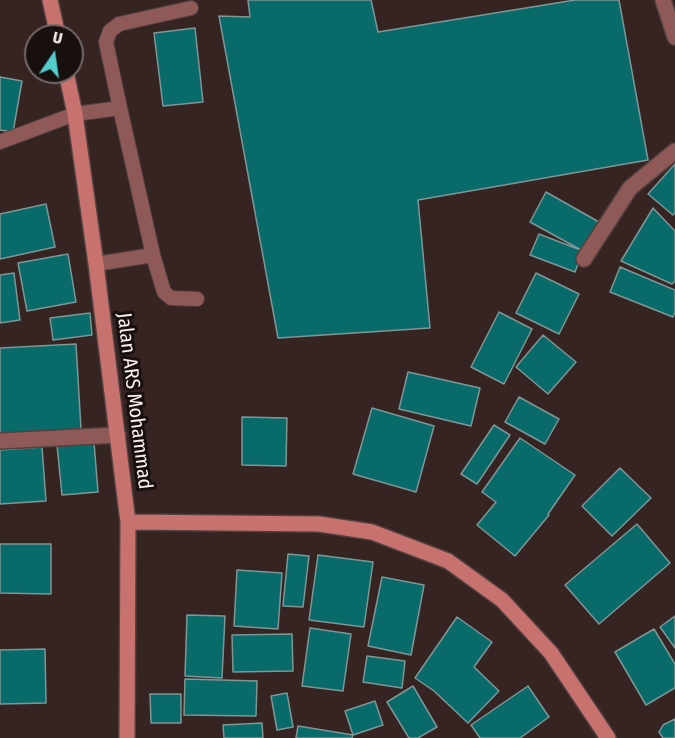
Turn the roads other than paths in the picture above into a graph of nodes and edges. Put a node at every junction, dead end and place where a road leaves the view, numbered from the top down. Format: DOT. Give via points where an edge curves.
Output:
graph roads {
  1 [pos="50,0"];
  2 [pos="663,0"];
  3 [pos="191,8"];
  4 [pos="55,24"];
  5 [pos="675,37"];
  6 [pos="69,84"];
  7 [pos="120,108"];
  8 [pos="75,114"];
  9 [pos="0,142"];
  10 [pos="675,151"];
  11 [pos="153,255"];
  12 [pos="584,259"];
  13 [pos="96,264"];
  14 [pos="197,299"];
  15 [pos="118,435"];
  16 [pos="0,441"];
  17 [pos="128,522"];
  18 [pos="127,738"];
  19 [pos="608,738"];
  1 -- 4 [label="street"];
  2 -- 5 [label="street"];
  3 -- 7 [label="lane" via="119,24 110,32 106,42"];
  6 -- 8 [label="street, Jalan ARS Mohammad"];
  7 -- 8 [label="lane"];
  7 -- 11 [label="lane"];
  8 -- 9 [label="lane"];
  8 -- 13 [label="street, Jalan ARS Mohammad"];
  10 -- 12 [label="street" via="630,188"];
  11 -- 13 [label="lane"];
  11 -- 14 [label="lane" via="164,292 171,298"];
  13 -- 15 [label="street, Jalan ARS Mohammad"];
  15 -- 16 [label="street"];
  15 -- 17 [label="street, Jalan ARS Mohammad"];
  17 -- 18 [label="street, Jalan ARS Mohammad"];
  17 -- 19 [label="street" via="319,524 372,532 448,561 501,600 551,653"];
}
